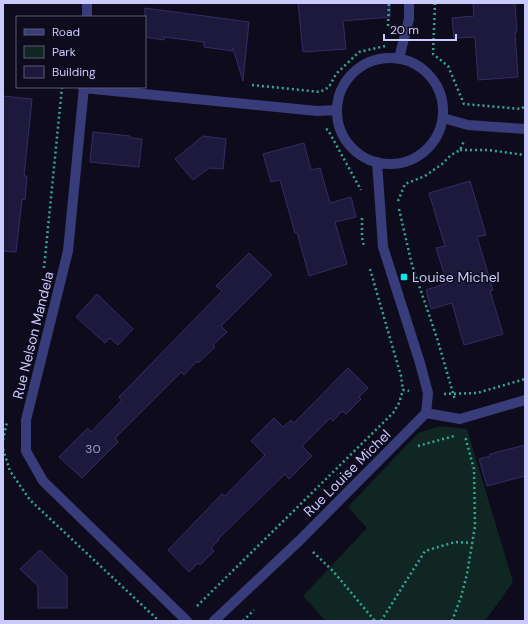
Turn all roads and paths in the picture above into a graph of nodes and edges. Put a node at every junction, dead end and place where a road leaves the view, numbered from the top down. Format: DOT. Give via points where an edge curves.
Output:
graph roads {
  1 [pos="87,3"];
  2 [pos="389,3"];
  3 [pos="409,3"];
  4 [pos="436,3"];
  5 [pos="87,16"];
  6 [pos="387,31"];
  7 [pos="386,46"];
  8 [pos="398,58"];
  9 [pos="252,85"];
  10 [pos="62,88"];
  11 [pos="84,88"];
  12 [pos="320,92"];
  13 [pos="464,104"];
  14 [pos="525,106"];
  15 [pos="337,110"];
  16 [pos="317,112"];
  17 [pos="443,118"];
  18 [pos="468,125"];
  19 [pos="525,129"];
  20 [pos="460,150"];
  21 [pos="525,155"];
  22 [pos="378,162"];
  23 [pos="362,192"];
  24 [pos="362,215"];
  25 [pos="365,250"];
  26 [pos="368,264"];
  27 [pos="44,269"];
  28 [pos="525,379"];
  29 [pos="403,390"];
  30 [pos="428,393"];
  31 [pos="454,395"];
  32 [pos="525,400"];
  33 [pos="426,413"];
  34 [pos="9,417"];
  35 [pos="460,419"];
  36 [pos="3,440"];
  37 [pos="3,449"];
  38 [pos="300,540"];
  39 [pos="474,542"];
  40 [pos="186,620"];
  41 [pos="159,621"];
  42 [pos="214,621"];
  43 [pos="375,621"];
  44 [pos="381,621"];
  45 [pos="452,621"];
  1 -- 5 [label="street"];
  2 -- 6 [label="path"];
  3 -- 8 [label="street" via="409,19"];
  4 -- 13 [label="path" via="433,54 448,66"];
  7 -- 12 [label="path" via="359,52 336,74 329,87"];
  8 -- 15 [label="street" via="380,59 363,65 349,77 340,92"];
  8 -- 17 [label="street" via="414,64 427,73 437,86"];
  9 -- 12 [label="path"];
  10 -- 27 [label="path"];
  11 -- 16 [label="street"];
  11 -- 40 [label="street, Rue Nelson Mandela" via="68,251 26,420 26,451 43,481"];
  12 -- 16 [label="path"];
  13 -- 14 [label="path" via="521,109"];
  13 -- 18 [label="path"];
  15 -- 16 [label="street"];
  15 -- 22 [label="street" via="340,128 348,143 361,155"];
  16 -- 23 [label="path" via="315,124 328,130"];
  17 -- 18 [label="street"];
  17 -- 22 [label="street" via="438,135 427,149 417,156 395,164"];
  18 -- 19 [label="street"];
  18 -- 20 [label="path" via="467,136"];
  20 -- 21 [label="path" via="488,150"];
  20 -- 31 [label="path" via="425,176 405,184 398,201 412,264"];
  22 -- 30 [label="street" via="383,247"];
  24 -- 25 [label="path"];
  26 -- 29 [label="path"];
  28 -- 31 [label="path" via="477,393"];
  29 -- 30 [label="path"];
  29 -- 40 [label="path" via="393,414 202,601"];
  30 -- 31 [label="path"];
  30 -- 33 [label="street"];
  31 -- 35 [label="path"];
  32 -- 35 [label="street"];
  33 -- 35 [label="street"];
  33 -- 38 [label="street, Rue Louise Michel"];
  34 -- 36 [label="path"];
  35 -- 39 [label="path" via="474,469"];
  37 -- 41 [label="path" via="10,471 30,500"];
  38 -- 42 [label="street, Rue Louise Michel"];
  38 -- 43 [label="path" via="333,571"];
  39 -- 44 [label="path" via="454,542 425,551"];
  39 -- 45 [label="path" via="461,597"];
}
